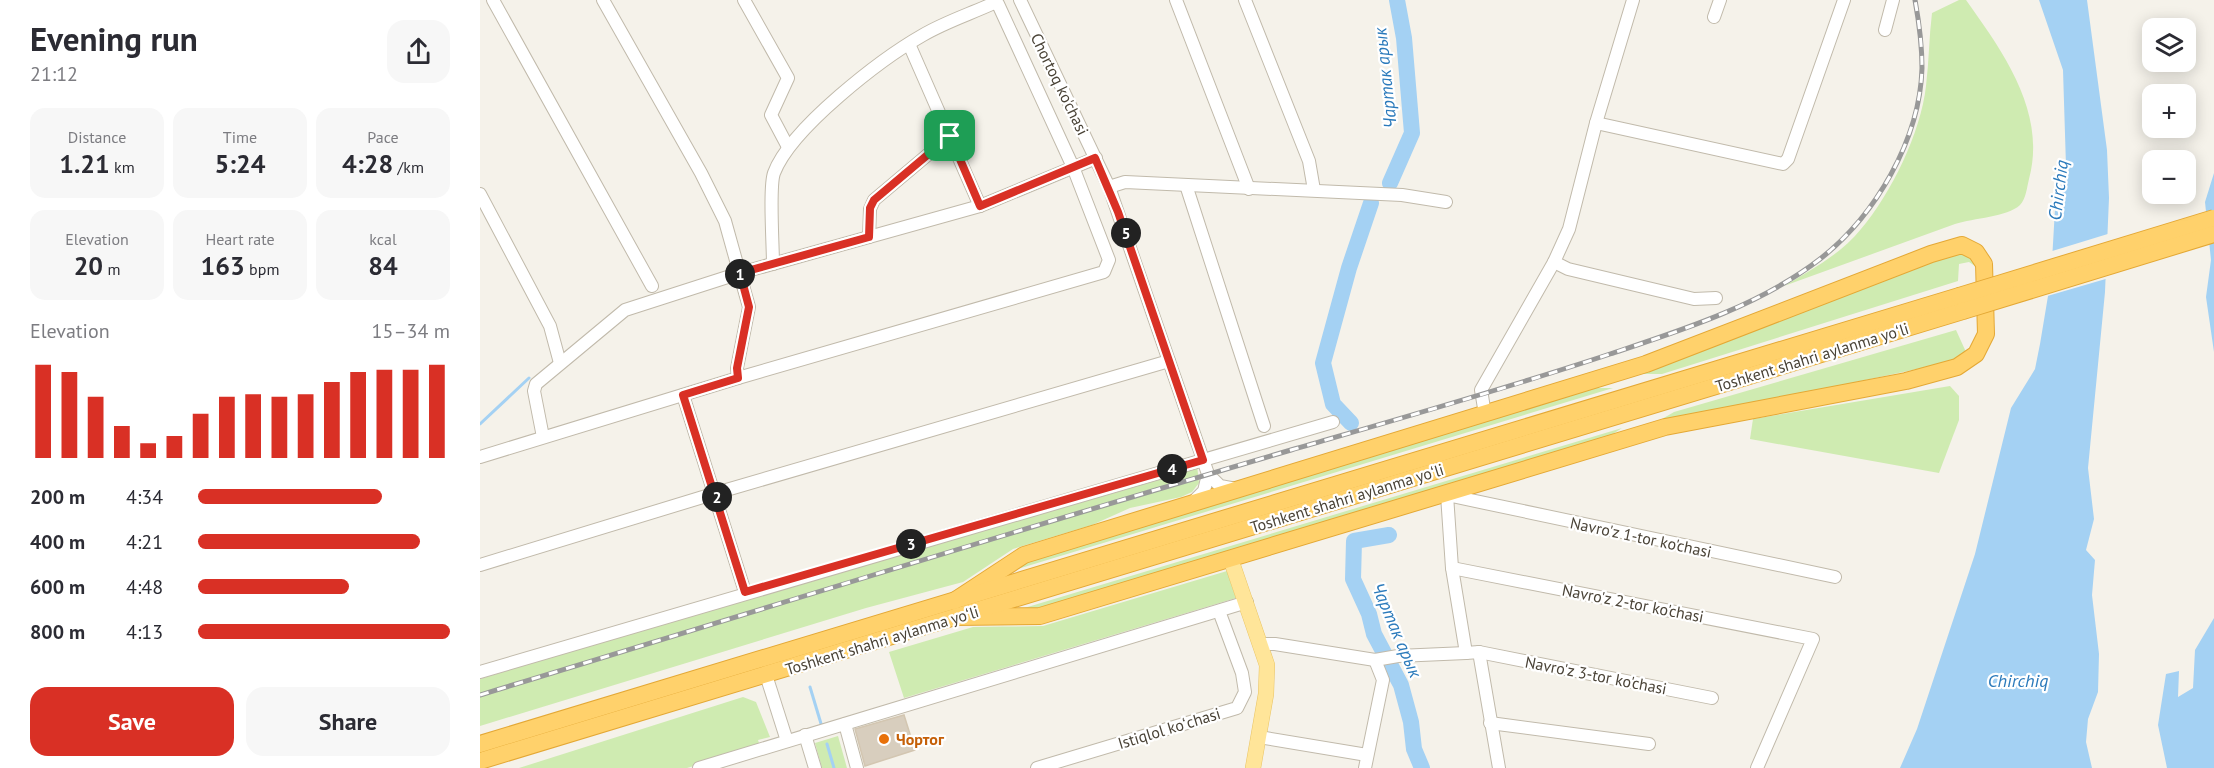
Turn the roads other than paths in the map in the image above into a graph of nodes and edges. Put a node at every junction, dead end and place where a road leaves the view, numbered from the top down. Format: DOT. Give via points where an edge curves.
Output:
graph roads {
  1 [pos="493,0"];
  2 [pos="603,0"];
  3 [pos="744,0"];
  4 [pos="1020,0"];
  5 [pos="1176,0"];
  6 [pos="1245,0"];
  7 [pos="1633,0"];
  8 [pos="1720,0"];
  9 [pos="1844,0"];
  10 [pos="1893,0"];
  11 [pos="1714,17"];
  12 [pos="1885,30"];
  13 [pos="909,45"];
  14 [pos="1596,123"];
  15 [pos="950,136"];
  16 [pos="788,147"];
  17 [pos="1095,158"];
  18 [pos="1073,167"];
  19 [pos="1186,184"];
  20 [pos="1109,187"];
  21 [pos="1249,189"];
  22 [pos="1314,190"];
  23 [pos="480,194"];
  24 [pos="1446,202"];
  25 [pos="980,206"];
  26 [pos="2214,218"];
  27 [pos="2214,234"];
  28 [pos="869,237"];
  29 [pos="1554,262"];
  30 [pos="773,264"];
  31 [pos="740,273"];
  32 [pos="652,286"];
  33 [pos="1716,298"];
  34 [pos="1961,303"];
  35 [pos="1169,361"];
  36 [pos="560,363"];
  37 [pos="738,378"];
  38 [pos="1585,383"];
  39 [pos="1688,386"];
  40 [pos="683,395"];
  41 [pos="1485,414"];
  42 [pos="1333,422"];
  43 [pos="1264,426"];
  44 [pos="543,437"];
  45 [pos="1603,447"];
  46 [pos="480,457"];
  47 [pos="1203,460"];
  48 [pos="1208,474"];
  49 [pos="1240,489"];
  50 [pos="716,493"];
  51 [pos="1447,495"];
  52 [pos="1187,505"];
  53 [pos="1231,560"];
  54 [pos="480,565"];
  55 [pos="1452,568"];
  56 [pos="1835,577"];
  57 [pos="745,592"];
  58 [pos="1246,602"];
  59 [pos="955,609"];
  60 [pos="1219,610"];
  61 [pos="1262,644"];
  62 [pos="1479,652"];
  63 [pos="1466,653"];
  64 [pos="761,658"];
  65 [pos="1377,660"];
  66 [pos="480,672"];
  67 [pos="766,675"];
  68 [pos="1712,698"];
  69 [pos="1490,723"];
  70 [pos="845,724"];
  71 [pos="805,735"];
  72 [pos="1259,737"];
  73 [pos="786,741"];
  74 [pos="480,744"];
  75 [pos="1649,744"];
  76 [pos="480,761"];
  77 [pos="1366,762"];
  78 [pos="699,768"];
  79 [pos="815,768"];
  80 [pos="857,768"];
  81 [pos="1037,768"];
  82 [pos="1253,768"];
  83 [pos="1499,768"];
  84 [pos="1757,768"];
  1 -- 32 [label="street"];
  2 -- 31 [label="street" via="714,196"];
  3 -- 16 [label="street" via="788,78 771,116"];
  4 -- 17 [label="street, Chortoq ko'chasi"];
  5 -- 21 [label="street"];
  6 -- 22 [label="street" via="1309,161"];
  7 -- 14 [label="street"];
  8 -- 11 [label="street"];
  9 -- 14 [label="street" via="1783,164"];
  10 -- 12 [label="street"];
  13 -- 15 [label="street"];
  13 -- 16 [label="street" via="802,129"];
  13 -- 18 [label="street" via="922,35 998,4"];
  14 -- 29 [label="street" via="1569,229"];
  15 -- 25 [label="street"];
  15 -- 28 [label="street" via="874,200"];
  16 -- 30 [label="street" via="773,175"];
  17 -- 18 [label="street"];
  17 -- 20 [label="street, Chortoq ko'chasi"];
  18 -- 25 [label="street"];
  18 -- 37 [label="street" via="1109,260 1102,273"];
  19 -- 20 [label="street" via="1125,182"];
  19 -- 21 [label="street"];
  19 -- 43 [label="street"];
  20 -- 35 [label="street, Chortoq ko'chasi"];
  21 -- 22 [label="street"];
  22 -- 24 [label="street"];
  23 -- 36 [label="street" via="550,326"];
  25 -- 28 [label="street"];
  26 -- 34 [label="highway, Toshkent shahri aylanma yoʻli, bridge"];
  27 -- 34 [label="highway, Toshkent shahri aylanma yoʻli, bridge"];
  28 -- 30 [label="street"];
  29 -- 33 [label="street" via="1568,269 1694,299"];
  29 -- 41 [label="street" via="1481,390"];
  30 -- 31 [label="street"];
  31 -- 36 [label="street" via="625,309"];
  31 -- 37 [label="street" via="749,307"];
  34 -- 39 [label="highway, Toshkent shahri aylanma yoʻli"];
  35 -- 47 [label="street, Chortoq ko'chasi"];
  35 -- 50 [label="street"];
  36 -- 44 [label="street" via="536,384 534,391"];
  37 -- 40 [label="street"];
  38 -- 39 [label="highway"];
  38 -- 41 [label="highway"];
  38 -- 45 [label="highway" via="1646,364 1958,245 1976,252 1984,264 1986,334 1976,354 1957,367 1906,381 1680,423"];
  39 -- 45 [label="highway"];
  39 -- 59 [label="highway, Toshkent shahri aylanma yoʻli"];
  40 -- 44 [label="street"];
  40 -- 50 [label="street"];
  41 -- 49 [label="highway"];
  42 -- 47 [label="street"];
  44 -- 46 [label="street"];
  45 -- 51 [label="highway"];
  47 -- 48 [label="street, Chortoq ko'chasi"];
  47 -- 57 [label="street"];
  48 -- 49 [label="street" via="1224,488"];
  48 -- 52 [label="street" via="1201,495"];
  49 -- 52 [label="highway"];
  50 -- 54 [label="street"];
  50 -- 57 [label="street"];
  51 -- 53 [label="highway"];
  51 -- 55 [label="street"];
  51 -- 56 [label="street, Navro'z 1-tor ko'chasi"];
  52 -- 59 [label="highway" via="1024,555"];
  53 -- 58 [label="main road"];
  53 -- 59 [label="highway" via="1040,616"];
  55 -- 63 [label="street"];
  55 -- 84 [label="street, Navro'z 2-tor ko'chasi" via="1814,639"];
  57 -- 66 [label="street"];
  58 -- 60 [label="street"];
  58 -- 61 [label="main road"];
  59 -- 64 [label="highway, Toshkent shahri aylanma yoʻli"];
  59 -- 67 [label="highway, Toshkent shahri aylanma yoʻli"];
  60 -- 70 [label="street"];
  60 -- 81 [label="street, Istiqlol koʻchasi" via="1242,673 1245,692 1236,708"];
  61 -- 65 [label="street"];
  61 -- 72 [label="main road" via="1268,678"];
  62 -- 63 [label="street, Navro'z 3-tor ko'chasi"];
  62 -- 68 [label="street, Navro'z 3-tor ko'chasi"];
  62 -- 69 [label="street"];
  63 -- 65 [label="street"];
  64 -- 67 [label="highway" via="759,668"];
  64 -- 74 [label="highway, Toshkent shahri aylanma yoʻli"];
  65 -- 77 [label="street" via="1383,680"];
  67 -- 73 [label="street"];
  67 -- 76 [label="highway, Toshkent shahri aylanma yoʻli"];
  69 -- 75 [label="street"];
  69 -- 83 [label="street"];
  70 -- 71 [label="street"];
  70 -- 80 [label="street"];
  71 -- 73 [label="street"];
  71 -- 79 [label="street"];
  72 -- 77 [label="street"];
  72 -- 82 [label="main road"];
  73 -- 78 [label="street"];
}
